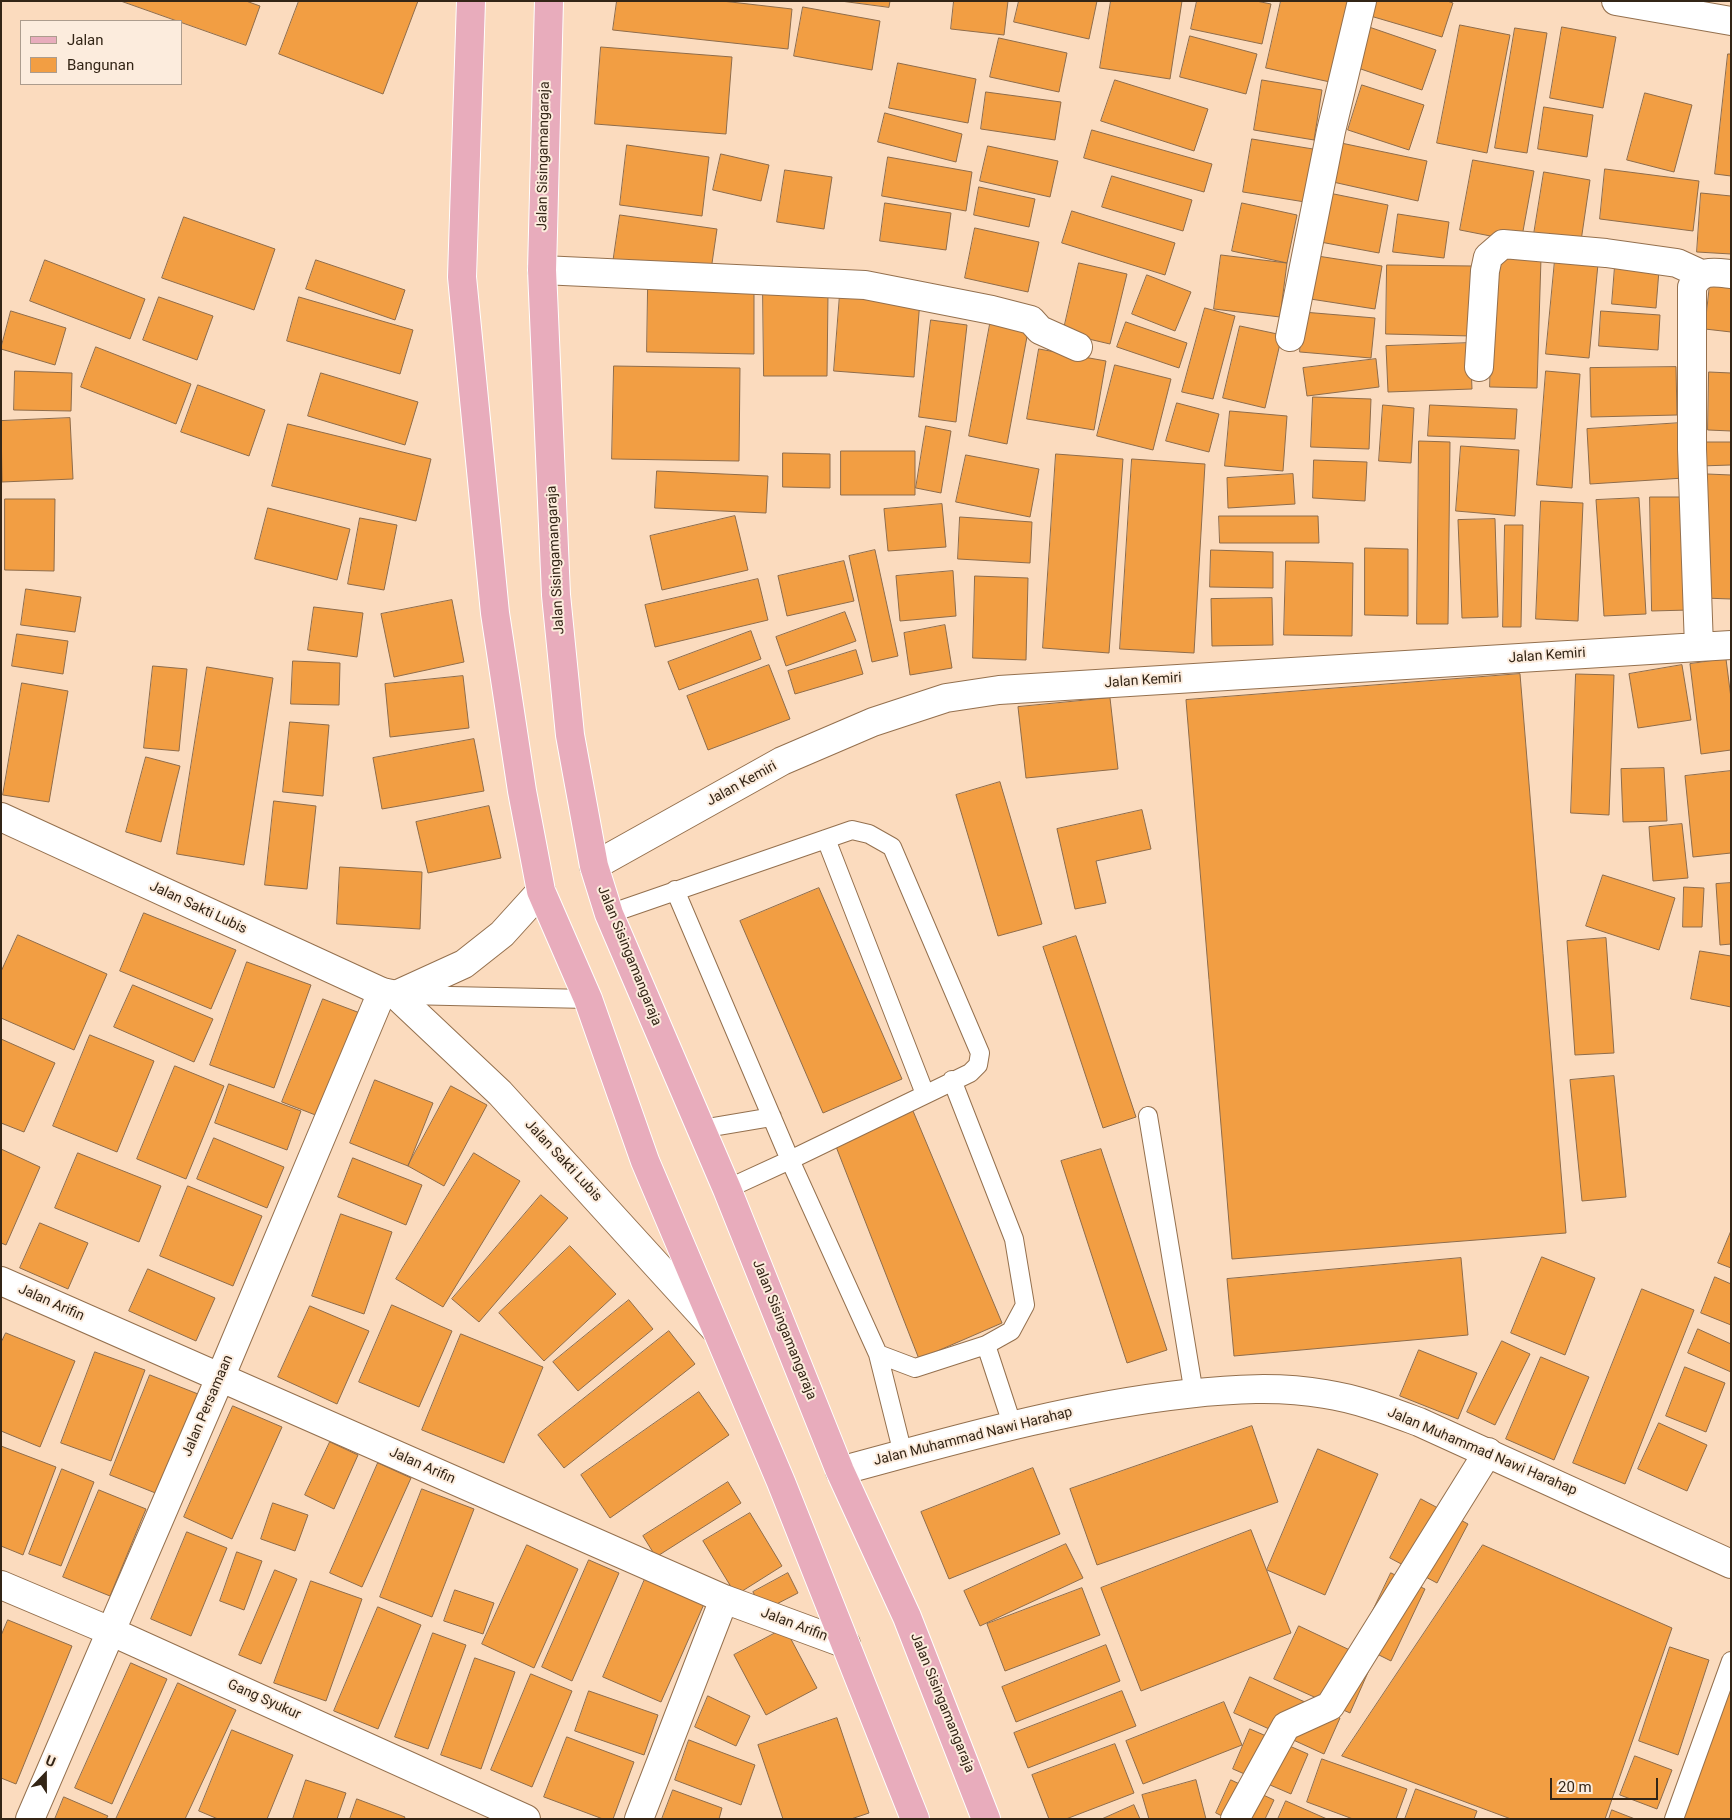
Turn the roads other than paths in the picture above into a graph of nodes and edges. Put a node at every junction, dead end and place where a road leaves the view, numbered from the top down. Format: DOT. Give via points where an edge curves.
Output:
graph roads {
  1 [pos="471,1"];
  2 [pos="549,1"];
  3 [pos="1362,1"];
  4 [pos="1616,1"];
  5 [pos="1731,21"];
  6 [pos="542,270"];
  7 [pos="1701,274"];
  8 [pos="1731,274"];
  9 [pos="1290,337"];
  10 [pos="1078,347"];
  11 [pos="1479,367"];
  12 [pos="1731,645"];
  13 [pos="1699,647"];
  14 [pos="1,817"];
  15 [pos="826,839"];
  16 [pos="594,866"];
  17 [pos="675,890"];
  18 [pos="541,891"];
  19 [pos="609,914"];
  20 [pos="389,994"];
  21 [pos="588,999"];
  22 [pos="952,1080"];
  23 [pos="925,1094"];
  24 [pos="1148,1116"];
  25 [pos="772,1117"];
  26 [pos="701,1129"];
  27 [pos="790,1160"];
  28 [pos="727,1189"];
  29 [pos="1,1281"];
  30 [pos="721,1336"];
  31 [pos="986,1346"];
  32 [pos="878,1354"];
  33 [pos="220,1378"];
  34 [pos="1194,1394"];
  35 [pos="1012,1424"];
  36 [pos="1488,1452"];
  37 [pos="903,1454"];
  38 [pos="840,1471"];
  39 [pos="1731,1564"];
  40 [pos="1,1585"];
  41 [pos="724,1599"];
  42 [pos="110,1631"];
  43 [pos="846,1644"];
  44 [pos="1731,1661"];
  45 [pos="30,1819"];
  46 [pos="526,1819"];
  47 [pos="639,1819"];
  48 [pos="916,1819"];
  49 [pos="986,1819"];
  50 [pos="1235,1819"];
  51 [pos="1674,1819"];
  1 -- 18 [label="main road" via="462,277 494,613"];
  2 -- 6 [label="main road, Jalan Sisingamangaraja"];
  3 -- 9 [label="street" via="1331,131"];
  4 -- 5 [label="street"];
  6 -- 10 [label="street" via="865,285 1031,320 1040,330"];
  6 -- 16 [label="main road, Jalan Sisingamangaraja" via="556,595 570,735"];
  7 -- 8 [label="street"];
  7 -- 11 [label="street" via="1692,268 1668,262 1502,244 1488,257 1485,271"];
  7 -- 13 [label="street" via="1692,287 1692,449"];
  12 -- 13 [label="street, Jalan Kemiri"];
  13 -- 16 [label="street, Jalan Kemiri" via="999,690 946,698 873,722 782,761"];
  14 -- 20 [label="street, Jalan Sakti Lubis"];
  15 -- 17 [label="lane"];
  15 -- 22 [label="lane" via="852,830 870,834 892,846 980,1052 978,1065 970,1073"];
  15 -- 23 [label="lane"];
  16 -- 19 [label="main road, Jalan Sisingamangaraja"];
  17 -- 19 [label="lane"];
  17 -- 25 [label="lane"];
  18 -- 20 [label="street" via="502,934 464,964"];
  18 -- 21 [label="main road"];
  19 -- 26 [label="main road, Jalan Sisingamangaraja"];
  20 -- 21 [label="lane"];
  20 -- 30 [label="street, Jalan Sakti Lubis" via="500,1093"];
  20 -- 33 [label="street, Jalan Persamaan"];
  21 -- 30 [label="main road" via="645,1161"];
  22 -- 23 [label="lane"];
  22 -- 31 [label="lane" via="1014,1239 1025,1305 1011,1331"];
  23 -- 27 [label="lane"];
  24 -- 34 [label="lane"];
  25 -- 26 [label="lane"];
  25 -- 27 [label="lane"];
  26 -- 28 [label="main road, Jalan Sisingamangaraja"];
  27 -- 28 [label="lane"];
  27 -- 32 [label="lane"];
  28 -- 38 [label="main road, Jalan Sisingamangaraja"];
  29 -- 33 [label="street, Jalan Arifin"];
  30 -- 43 [label="main road"];
  31 -- 32 [label="lane" via="915,1368"];
  31 -- 35 [label="lane"];
  32 -- 37 [label="lane"];
  33 -- 41 [label="street, Jalan Arifin"];
  33 -- 42 [label="street, Jalan Persamaan"];
  34 -- 35 [label="street, Jalan Muhammad Nawi Harahap" via="1132,1400"];
  34 -- 36 [label="street, Jalan Muhammad Nawi Harahap" via="1283,1389 1326,1394 1369,1404"];
  35 -- 37 [label="street, Jalan Muhammad Nawi Harahap"];
  36 -- 39 [label="street, Jalan Muhammad Nawi Harahap"];
  36 -- 50 [label="street" via="1330,1706 1286,1726"];
  37 -- 38 [label="street, Jalan Muhammad Nawi Harahap"];
  38 -- 49 [label="main road, Jalan Sisingamangaraja" via="907,1617"];
  40 -- 42 [label="street, Gang Syukur"];
  41 -- 43 [label="street, Jalan Arifin"];
  41 -- 47 [label="street"];
  42 -- 45 [label="street, Jalan Persamaan"];
  42 -- 46 [label="street, Gang Syukur"];
  43 -- 48 [label="main road"];
  44 -- 51 [label="lane"];
}
